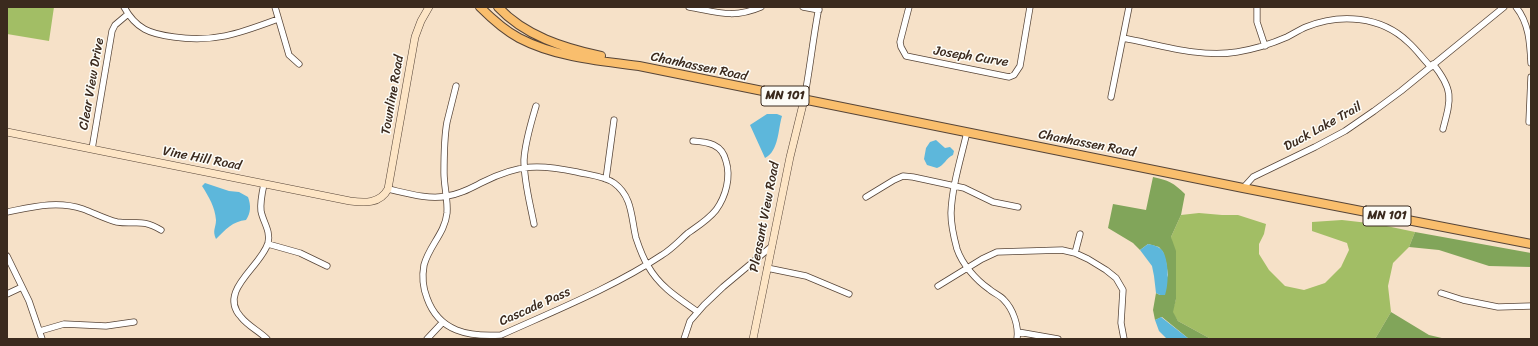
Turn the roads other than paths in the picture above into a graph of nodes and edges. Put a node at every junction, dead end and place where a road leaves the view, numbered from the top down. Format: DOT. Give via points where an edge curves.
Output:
graph roads {
  1 [pos="124,7"];
  2 [pos="275,7"];
  3 [pos="429,7"];
  4 [pos="480,7"];
  5 [pos="498,7"];
  6 [pos="689,7"];
  7 [pos="761,7"];
  8 [pos="803,7"];
  9 [pos="909,7"];
  10 [pos="1030,7"];
  11 [pos="1129,7"];
  12 [pos="1257,7"];
  13 [pos="1504,7"];
  14 [pos="1516,7"];
  15 [pos="819,9"];
  16 [pos="128,14"];
  17 [pos="278,19"];
  18 [pos="1123,38"];
  19 [pos="1265,46"];
  20 [pos="1531,63"];
  21 [pos="299,64"];
  22 [pos="639,66"];
  23 [pos="1432,66"];
  24 [pos="1531,77"];
  25 [pos="456,86"];
  26 [pos="1531,86"];
  27 [pos="1111,97"];
  28 [pos="804,100"];
  29 [pos="536,106"];
  30 [pos="614,120"];
  31 [pos="1528,122"];
  32 [pos="1443,129"];
  33 [pos="7,132"];
  34 [pos="967,132"];
  35 [pos="693,141"];
  36 [pos="92,149"];
  37 [pos="525,167"];
  38 [pos="606,179"];
  39 [pos="264,184"];
  40 [pos="955,186"];
  41 [pos="1243,188"];
  42 [pos="388,189"];
  43 [pos="445,197"];
  44 [pos="866,197"];
  45 [pos="1018,207"];
  46 [pos="7,212"];
  47 [pos="534,224"];
  48 [pos="161,230"];
  49 [pos="1080,234"];
  50 [pos="268,244"];
  51 [pos="1531,244"];
  52 [pos="772,246"];
  53 [pos="1075,253"];
  54 [pos="7,256"];
  55 [pos="647,264"];
  56 [pos="327,266"];
  57 [pos="767,268"];
  58 [pos="968,268"];
  59 [pos="938,286"];
  60 [pos="22,287"];
  61 [pos="1441,293"];
  62 [pos="7,294"];
  63 [pos="849,294"];
  64 [pos="1531,306"];
  65 [pos="698,312"];
  66 [pos="134,322"];
  67 [pos="443,322"];
  68 [pos="40,331"];
  69 [pos="1018,332"];
  70 [pos="42,339"];
  71 [pos="267,339"];
  72 [pos="427,339"];
  73 [pos="684,339"];
  74 [pos="752,339"];
  75 [pos="1016,339"];
  76 [pos="1058,339"];
  77 [pos="1124,339"];
  1 -- 16 [label="street"];
  2 -- 17 [label="street"];
  3 -- 42 [label="street, Townline Road" via="415,37"];
  4 -- 22 [label="main road, MN 101" via="504,29 544,48 589,59"];
  5 -- 22 [label="main road, MN 101" via="513,20 553,43"];
  6 -- 7 [label="street" via="731,15 751,12"];
  8 -- 15 [label="street"];
  9 -- 10 [label="street, Joseph Curve" via="900,42 906,56 1009,77 1014,75 1020,66"];
  11 -- 18 [label="street"];
  12 -- 19 [label="street" via="1257,22"];
  13 -- 23 [label="street, Duck Lake Trail"];
  14 -- 20 [label="street" via="1527,27"];
  15 -- 28 [label="street"];
  16 -- 17 [label="street" via="142,29 190,40 230,36"];
  16 -- 36 [label="street, Clear View Drive" via="112,31"];
  17 -- 21 [label="street" via="289,55"];
  18 -- 19 [label="street" via="1210,53 1236,52"];
  18 -- 27 [label="street"];
  19 -- 23 [label="street" via="1319,22 1350,18 1366,20 1395,32 1408,41"];
  22 -- 28 [label="main road, Chanhassen Road / MN 101"];
  23 -- 32 [label="street" via="1446,81 1449,90 1449,108"];
  23 -- 41 [label="street, Duck Lake Trail" via="1402,91 1345,131 1253,177"];
  24 -- 26 [label="street"];
  25 -- 43 [label="street, Cascade Pass" via="447,122 444,151"];
  26 -- 31 [label="street"];
  28 -- 34 [label="main road, Chanhassen Road / MN 101"];
  28 -- 52 [label="street, Pleasant View Road"];
  29 -- 37 [label="street" via="528,136"];
  30 -- 38 [label="street"];
  33 -- 36 [label="street, Vine Hill Road"];
  34 -- 40 [label="street"];
  34 -- 41 [label="main road, Chanhassen Road / MN 101"];
  35 -- 55 [label="street, Cascade Pass" via="717,146 724,154 728,171 722,199 707,220"];
  36 -- 39 [label="street, Vine Hill Road"];
  37 -- 38 [label="street" via="543,166"];
  37 -- 43 [label="street" via="510,170 463,193"];
  37 -- 47 [label="street"];
  38 -- 55 [label="street" via="622,191 628,201 636,238"];
  39 -- 42 [label="street, Vine Hill Road" via="360,203 377,200"];
  39 -- 50 [label="street" via="261,203"];
  40 -- 44 [label="street" via="904,176"];
  40 -- 45 [label="street" via="993,202"];
  40 -- 58 [label="street" via="951,213 954,235 958,251"];
  41 -- 51 [label="main road, Chanhassen Road / MN 101"];
  42 -- 43 [label="street"];
  43 -- 67 [label="street, Cascade Pass" via="446,221 427,257 423,274 424,290 430,307"];
  46 -- 48 [label="street" via="46,205 68,206 108,220 148,223"];
  49 -- 53 [label="street"];
  50 -- 56 [label="street" via="300,253"];
  50 -- 71 [label="street" via="236,290 234,298 234,305 242,318"];
  52 -- 57 [label="street, Pleasant View Road"];
  52 -- 65 [label="street" via="723,287"];
  53 -- 58 [label="street" via="1062,250 997,252"];
  53 -- 77 [label="street" via="1106,270 1116,278 1123,290 1121,323"];
  54 -- 60 [label="street"];
  55 -- 65 [label="street" via="662,286"];
  55 -- 67 [label="street, Cascade Pass" via="601,289 501,335 466,334"];
  57 -- 63 [label="street" via="806,276"];
  57 -- 74 [label="street, Pleasant View Road"];
  58 -- 59 [label="street"];
  58 -- 69 [label="street" via="988,288 1004,299 1013,314"];
  60 -- 62 [label="street"];
  60 -- 68 [label="street"];
  61 -- 64 [label="street" via="1498,308"];
  65 -- 73 [label="street" via="690,321"];
  66 -- 68 [label="street" via="106,326 64,324"];
  67 -- 72 [label="street"];
  68 -- 70 [label="street"];
  69 -- 75 [label="street"];
  69 -- 76 [label="street"];
}
